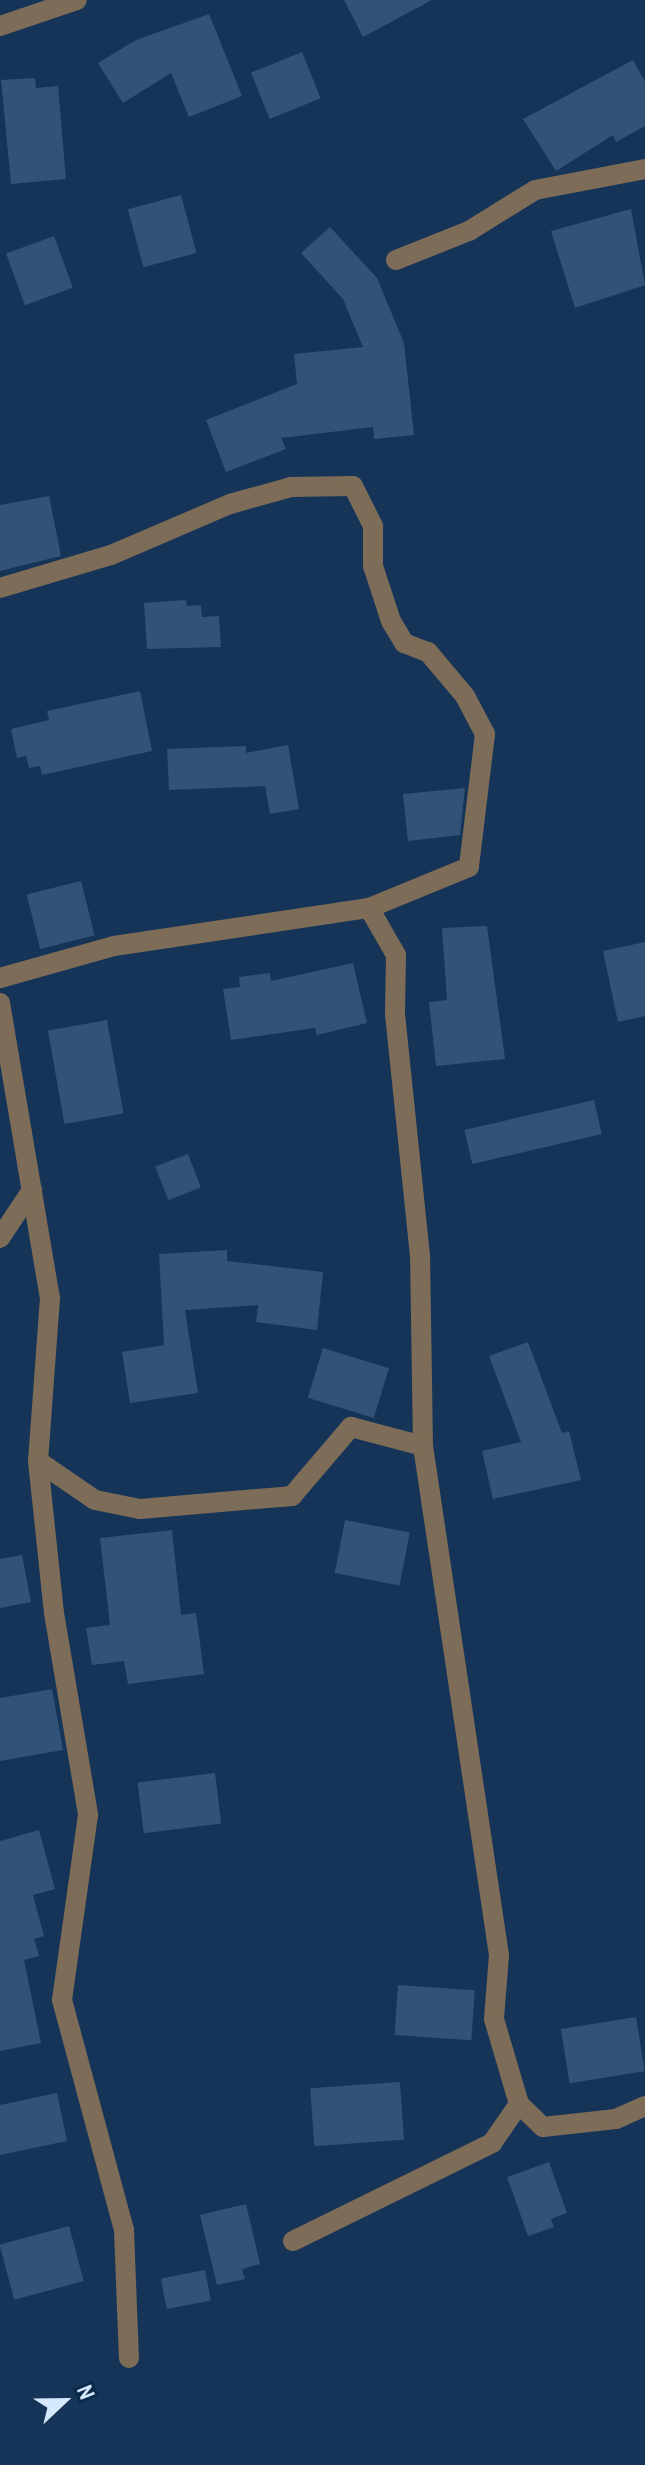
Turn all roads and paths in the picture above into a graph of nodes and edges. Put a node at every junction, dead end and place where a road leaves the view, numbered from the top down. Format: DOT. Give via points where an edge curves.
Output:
graph roads {
  1 [pos="77,0"];
  2 [pos="0,26"];
  3 [pos="645,169"];
  4 [pos="396,260"];
  5 [pos="0,588"];
  6 [pos="369,908"];
  7 [pos="0,978"];
  8 [pos="0,1003"];
  9 [pos="32,1190"];
  10 [pos="0,1238"];
  11 [pos="423,1446"];
  12 [pos="38,1461"];
  13 [pos="519,2104"];
  14 [pos="645,2106"];
  15 [pos="293,2241"];
  16 [pos="129,2358"];
  1 -- 2 [label="street"];
  3 -- 4 [label="street" via="535,190 469,231"];
  5 -- 6 [label="street" via="111,555 230,504 291,487 353,486 373,526 373,566 391,621 404,643 428,652 465,696 485,734 469,867"];
  6 -- 7 [label="street" via="114,946"];
  6 -- 11 [label="street" via="396,955 395,1014 420,1254"];
  8 -- 9 [label="street"];
  9 -- 10 [label="street"];
  9 -- 12 [label="street" via="50,1298"];
  11 -- 12 [label="street" via="351,1427 292,1496 140,1509 95,1500"];
  11 -- 13 [label="street" via="499,1955 494,2019"];
  12 -- 16 [label="street" via="54,1613 88,1815 62,2000 124,2230"];
  13 -- 14 [label="street" via="543,2127 616,2119"];
  13 -- 15 [label="street" via="492,2143"];
}
